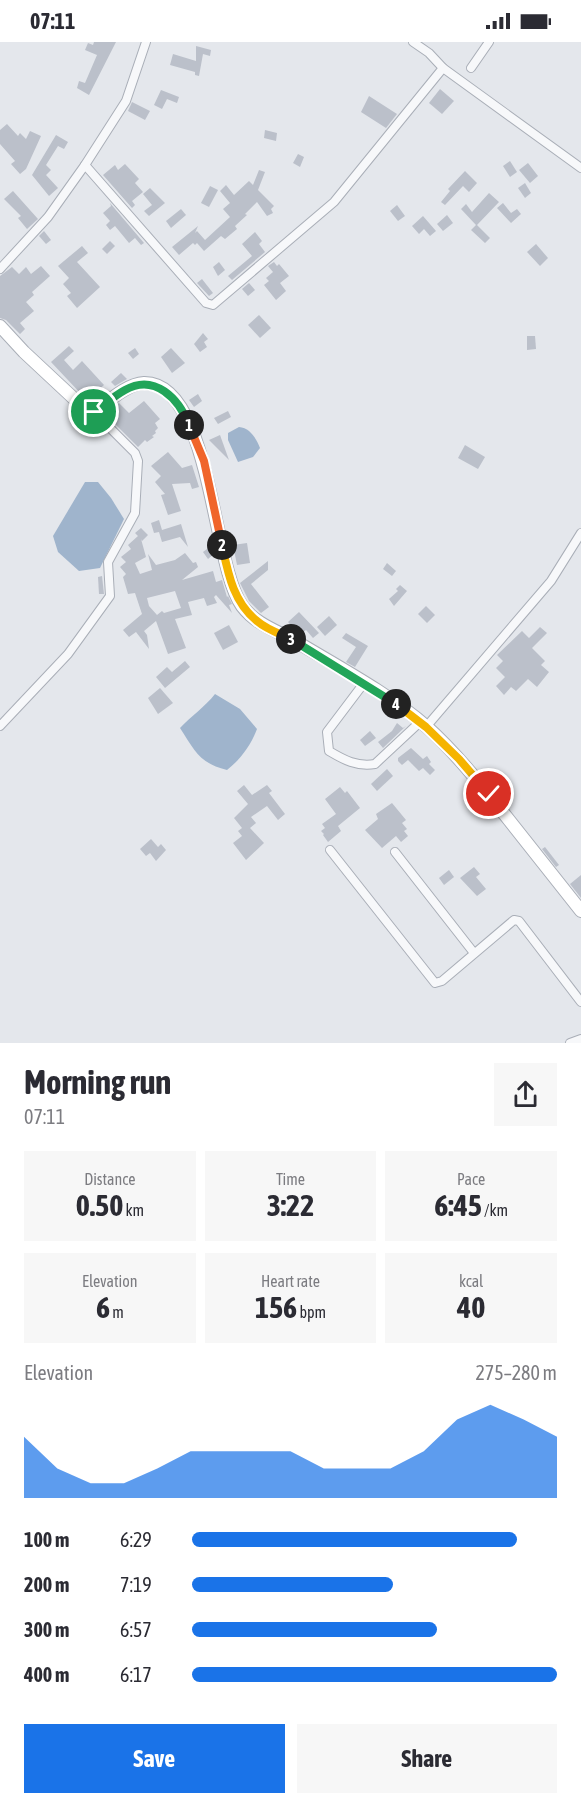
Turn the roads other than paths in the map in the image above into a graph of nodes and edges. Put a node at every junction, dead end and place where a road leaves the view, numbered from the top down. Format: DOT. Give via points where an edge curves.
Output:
graph roads {
  1 [pos="146,42"];
  2 [pos="413,42"];
  3 [pos="489,42"];
  4 [pos="443,68"];
  5 [pos="471,68"];
  6 [pos="85,165"];
  7 [pos="581,168"];
  8 [pos="0,269"];
  9 [pos="0,326"];
  10 [pos="94,412"];
  11 [pos="581,533"];
  12 [pos="364,683"];
  13 [pos="423,725"];
  14 [pos="0,726"];
  15 [pos="330,850"];
  16 [pos="395,852"];
  17 [pos="581,911"];
  18 [pos="474,954"];
  19 [pos="581,1002"];
  20 [pos="581,1039"];
  21 [pos="570,1043"];
  1 -- 6 [label="street" via="126,101"];
  2 -- 4 [label="street"];
  3 -- 5 [label="street"];
  4 -- 6 [label="street" via="334,202 213,305 206,303"];
  4 -- 7 [label="street"];
  6 -- 8 [label="street" via="48,217"];
  9 -- 10 [label="main road" via="84,408"];
  10 -- 12 [label="main road" via="126,389 144,383 168,393 178,403 204,461 230,584 242,605 258,622"];
  10 -- 14 [label="street" via="138,460 135,513 108,562 110,596 68,654"];
  11 -- 13 [label="street" via="550,581"];
  12 -- 13 [label="main road"];
  12 -- 13 [label="street" via="327,732 329,751 348,762 375,764"];
  13 -- 17 [label="main road" via="459,759"];
  15 -- 18 [label="street" via="435,983"];
  16 -- 18 [label="street"];
  18 -- 19 [label="street" via="514,920 519,921"];
  20 -- 21 [label="street"];
}
